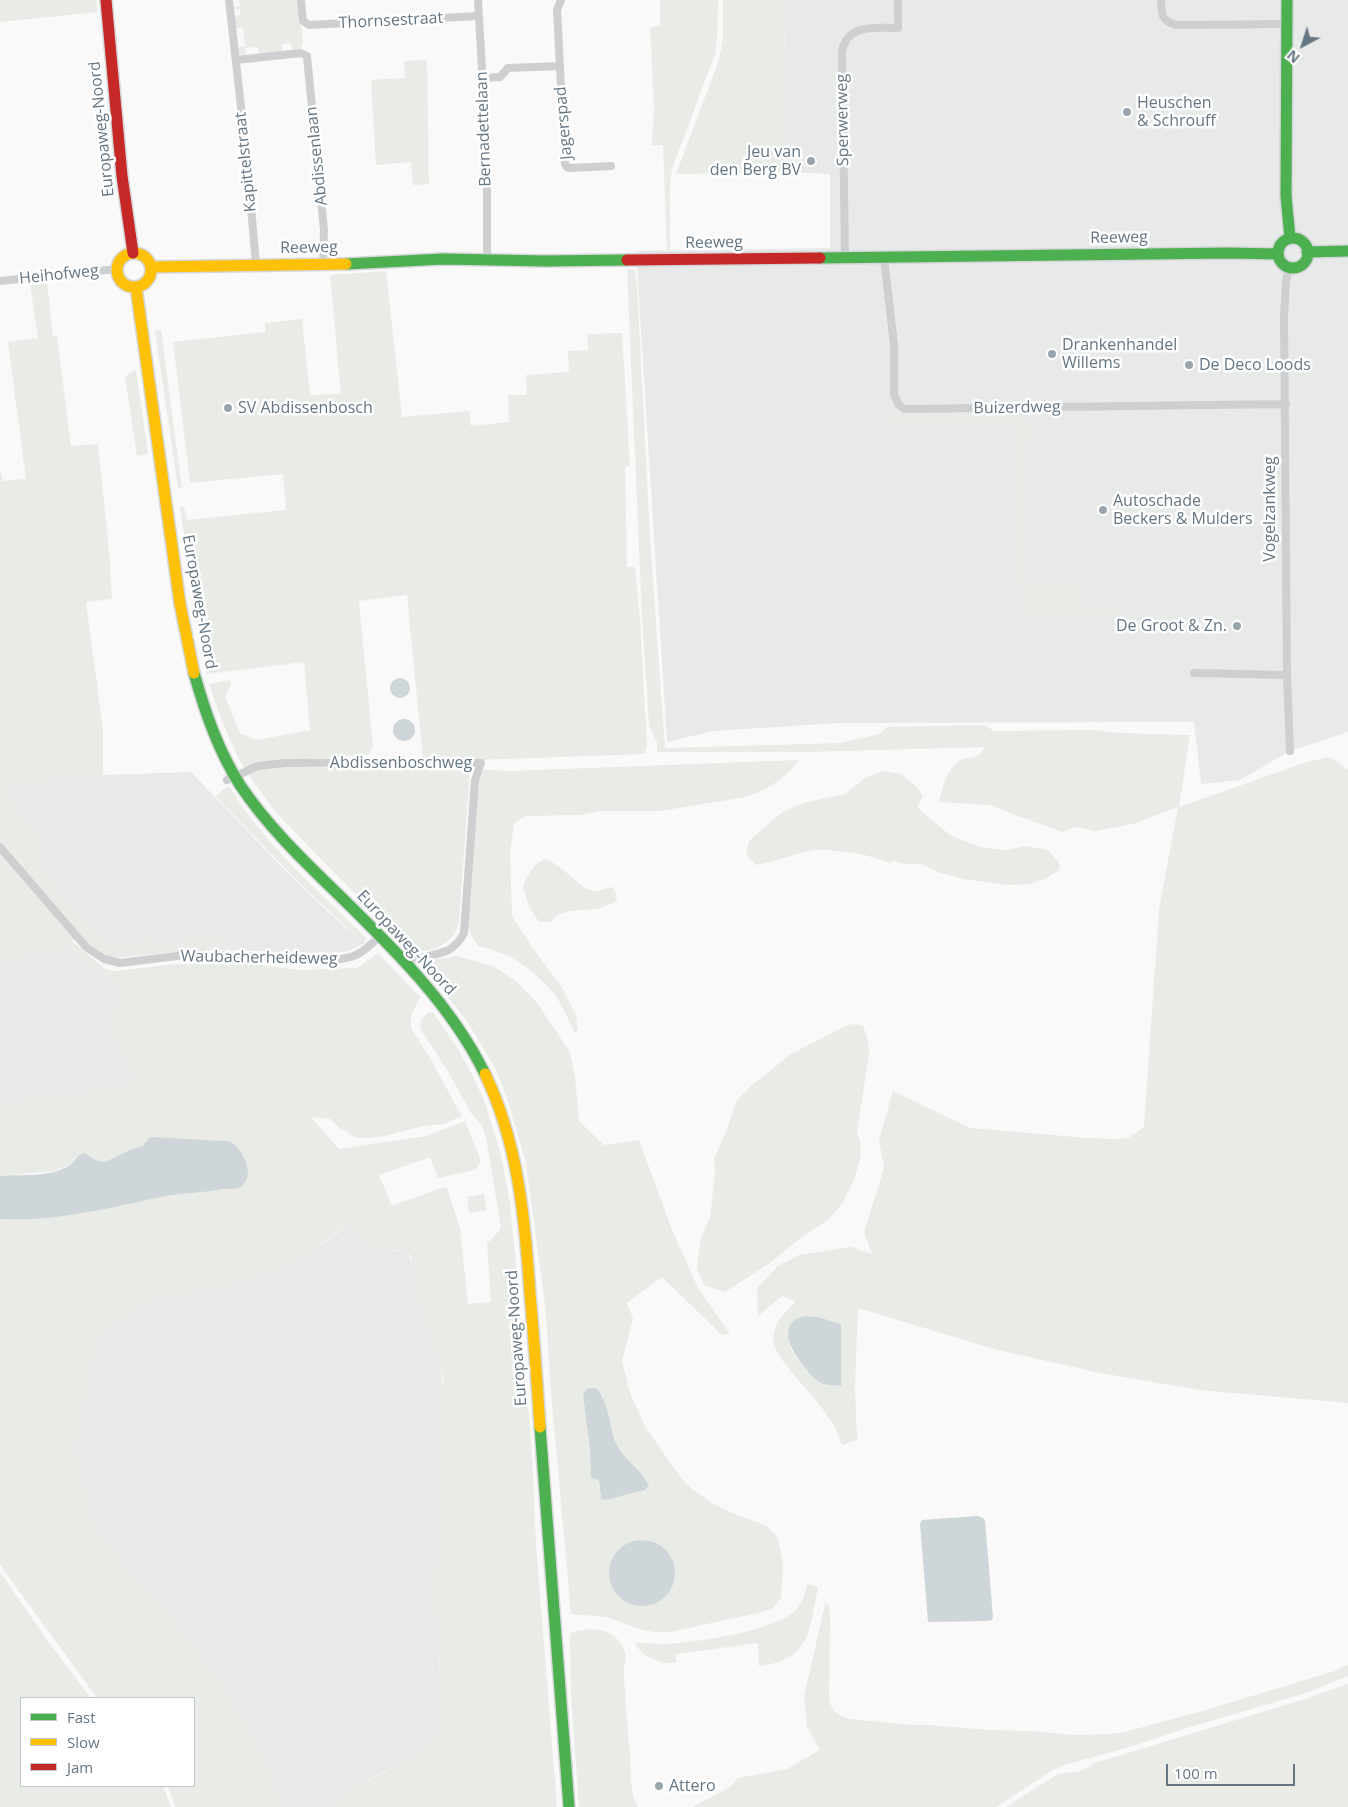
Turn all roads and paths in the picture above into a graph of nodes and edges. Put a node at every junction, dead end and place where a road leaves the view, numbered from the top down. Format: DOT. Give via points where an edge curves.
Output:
graph roads {
  1 [pos="106,0"];
  2 [pos="229,0"];
  3 [pos="300,0"];
  4 [pos="478,0"];
  5 [pos="560,0"];
  6 [pos="898,0"];
  7 [pos="1161,0"];
  8 [pos="1288,0"];
  9 [pos="478,16"];
  10 [pos="1287,24"];
  11 [pos="236,60"];
  12 [pos="560,66"];
  13 [pos="483,78"];
  14 [pos="611,166"];
  15 [pos="1290,238"];
  16 [pos="1348,251"];
  17 [pos="1307,252"];
  18 [pos="133,253"];
  19 [pos="1278,254"];
  20 [pos="845,258"];
  21 [pos="884,258"];
  22 [pos="487,259"];
  23 [pos="323,264"];
  24 [pos="256,265"];
  25 [pos="151,267"];
  26 [pos="1289,267"];
  27 [pos="118,269"];
  28 [pos="0,281"];
  29 [pos="136,287"];
  30 [pos="1286,404"];
  31 [pos="1194,673"];
  32 [pos="1287,675"];
  33 [pos="1290,752"];
  34 [pos="231,778"];
  35 [pos="0,847"];
  36 [pos="380,936"];
  37 [pos="409,966"];
  38 [pos="570,1807"];
  1 -- 18 [label="street, Europaweg-Noord" via="122,176"];
  2 -- 11 [label="street, Kapittelstraat"];
  3 -- 9 [label="street, Thornsestraat" via="304,23 309,25"];
  4 -- 9 [label="street, Bernadettelaan"];
  5 -- 12 [label="street, Jagerspad"];
  6 -- 20 [label="street, Sperwerweg" via="898,28 857,30 843,44"];
  7 -- 10 [label="street" via="1164,20 1177,25"];
  8 -- 10 [label="street"];
  9 -- 13 [label="street, Bernadettelaan"];
  10 -- 15 [label="street" via="1286,196"];
  11 -- 23 [label="street, Abdissenlaan" via="305,54 324,230"];
  11 -- 24 [label="street, Kapittelstraat"];
  12 -- 13 [label="street, Jagerspad" via="508,68 500,77"];
  12 -- 14 [label="street, Jagerspad" via="565,164 571,168"];
  13 -- 22 [label="street, Bernadettelaan"];
  15 -- 17 [label="street" via="1299,240"];
  15 -- 19 [label="street" via="1280,246"];
  16 -- 17 [label="street"];
  17 -- 26 [label="street" via="1302,264"];
  18 -- 25 [label="street" via="143,256"];
  18 -- 27 [label="street" via="121,260"];
  19 -- 21 [label="street, Reeweg"];
  19 -- 26 [label="street" via="1280,261"];
  20 -- 21 [label="street, Reeweg"];
  20 -- 22 [label="street, Reeweg"];
  21 -- 30 [label="street, Buizerdweg" via="894,345 894,395 898,406 904,409"];
  22 -- 23 [label="street, Reeweg"];
  23 -- 24 [label="street, Reeweg"];
  24 -- 25 [label="street, Reeweg"];
  25 -- 29 [label="street" via="146,282"];
  26 -- 30 [label="street, Vogelzankweg" via="1284,302"];
  27 -- 28 [label="street, Heihofweg"];
  27 -- 29 [label="street" via="123,282"];
  29 -- 34 [label="street, Europaweg-Noord" via="189,650 213,733"];
  30 -- 32 [label="street, Vogelzankweg"];
  31 -- 32 [label="street"];
  32 -- 33 [label="street, Vogelzankweg"];
  34 -- 36 [label="street, Europaweg-Noord" via="291,848"];
  34 -- 37 [label="street, Abdissenboschweg" via="258,766 285,763 481,764 475,780 464,934 459,944 449,951 416,960"];
  35 -- 36 [label="street, Waubacherheideweg" via="79,940 112,962 193,954 349,959 367,949"];
  36 -- 37 [label="street, Europaweg-Noord"];
  37 -- 38 [label="street, Europaweg-Noord" via="447,1012 482,1068 503,1119 517,1179 526,1236"];
}
